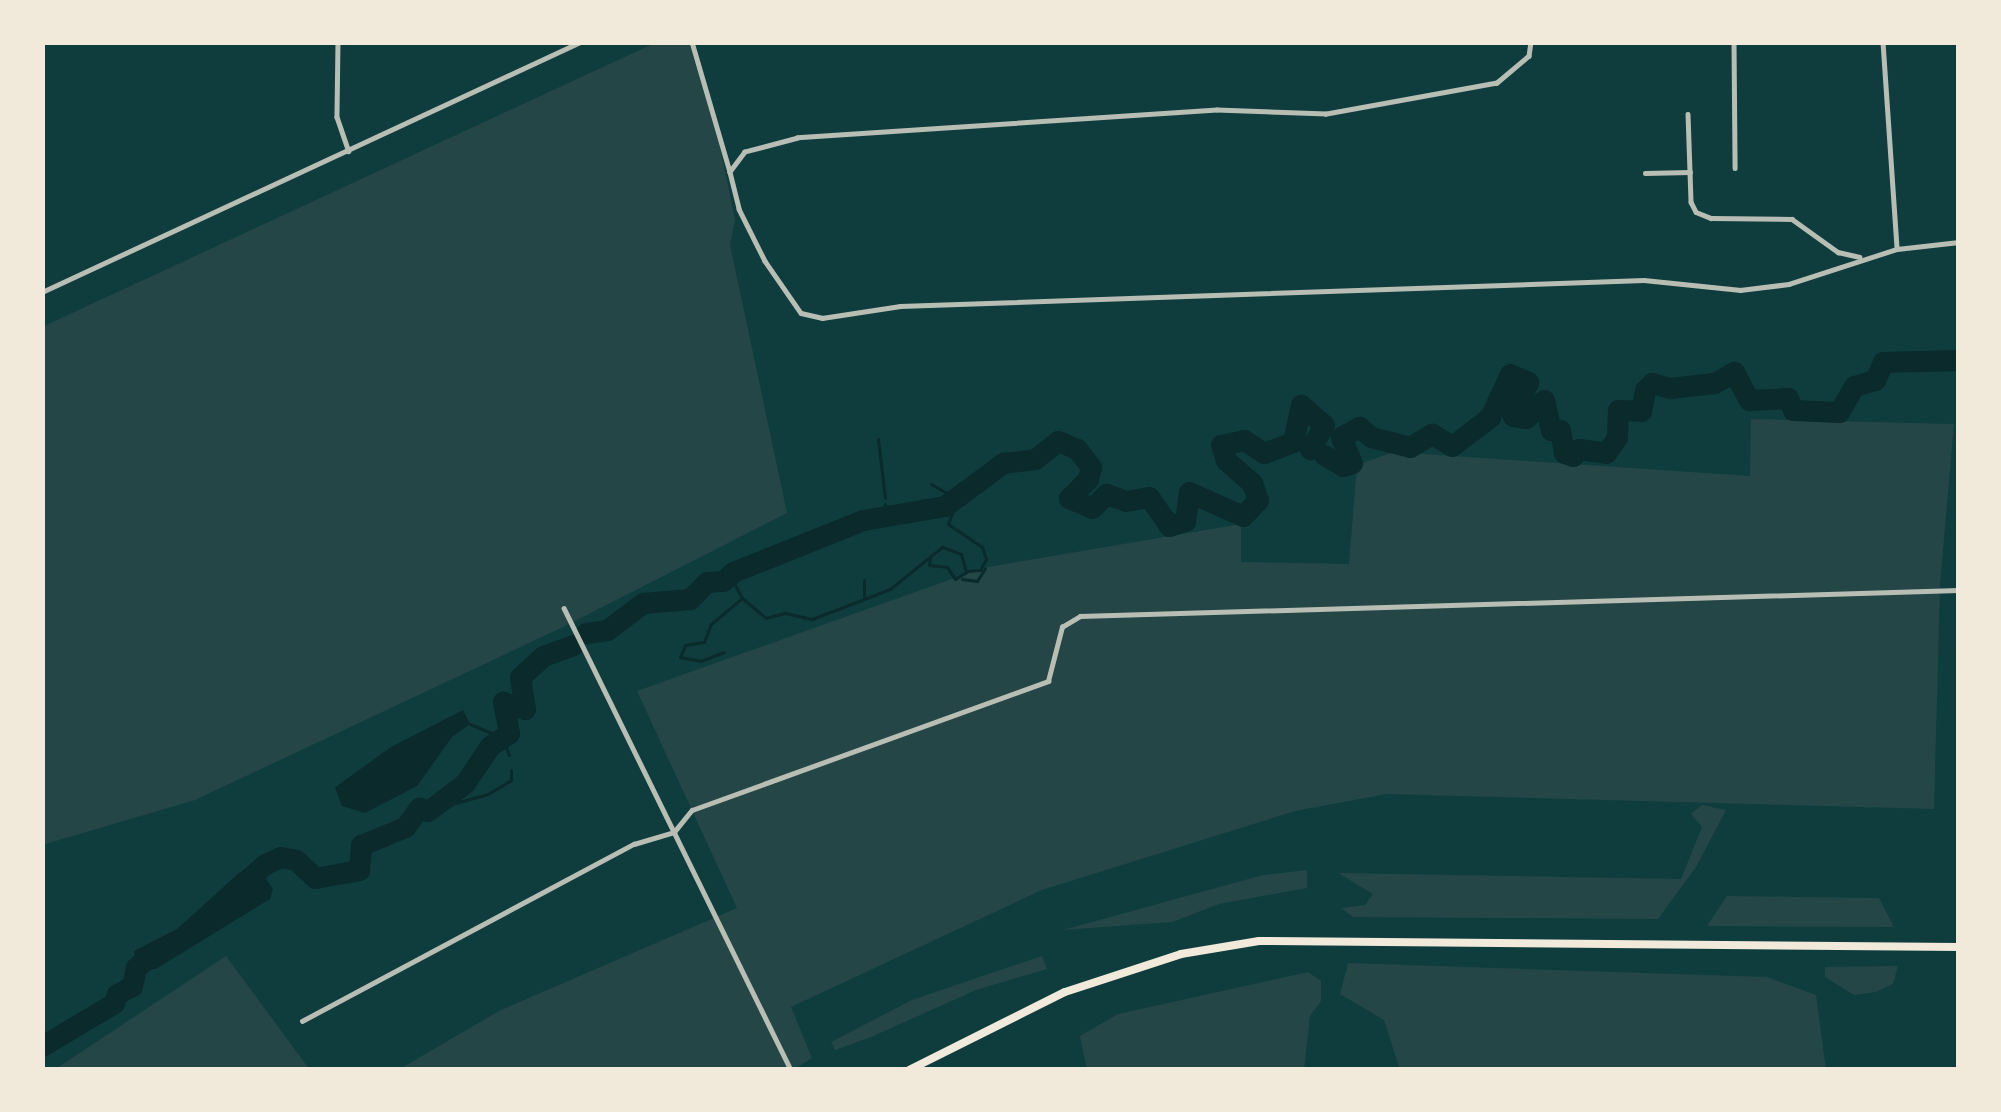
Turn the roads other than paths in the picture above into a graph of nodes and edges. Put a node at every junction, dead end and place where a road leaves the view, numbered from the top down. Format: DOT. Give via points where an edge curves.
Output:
graph roads {
  1 [pos="338,42"];
  2 [pos="580,42"];
  3 [pos="692,42"];
  4 [pos="1531,42"];
  5 [pos="1734,42"];
  6 [pos="1883,42"];
  7 [pos="1688,114"];
  8 [pos="349,151"];
  9 [pos="1735,168"];
  10 [pos="730,172"];
  11 [pos="1690,172"];
  12 [pos="1645,173"];
  13 [pos="1959,242"];
  14 [pos="1897,249"];
  15 [pos="1859,257"];
  16 [pos="42,292"];
  17 [pos="1959,590"];
  18 [pos="564,608"];
  19 [pos="674,832"];
  20 [pos="1959,947"];
  21 [pos="302,1021"];
  22 [pos="791,1070"];
  23 [pos="909,1070"];
  1 -- 8 [label="street" via="337,117"];
  2 -- 8 [label="street"];
  3 -- 10 [label="street"];
  4 -- 10 [label="street" via="1529,56 1497,83 1326,114 1216,110 798,138 745,152"];
  5 -- 9 [label="street"];
  6 -- 14 [label="street"];
  7 -- 11 [label="street"];
  8 -- 16 [label="street"];
  10 -- 15 [label="street" via="765,260 801,313 822,318 900,306 1644,280 1740,290 1789,284"];
  11 -- 12 [label="street"];
  11 -- 15 [label="street" via="1696,212 1792,219"];
  13 -- 14 [label="street"];
  14 -- 15 [label="street"];
  17 -- 19 [label="street" via="1081,616 1062,627 1048,681 692,810"];
  18 -- 19 [label="street"];
  19 -- 21 [label="street" via="634,844"];
  19 -- 22 [label="street"];
  20 -- 23 [label="main road" via="1259,941 1181,954 1065,992"];
}
